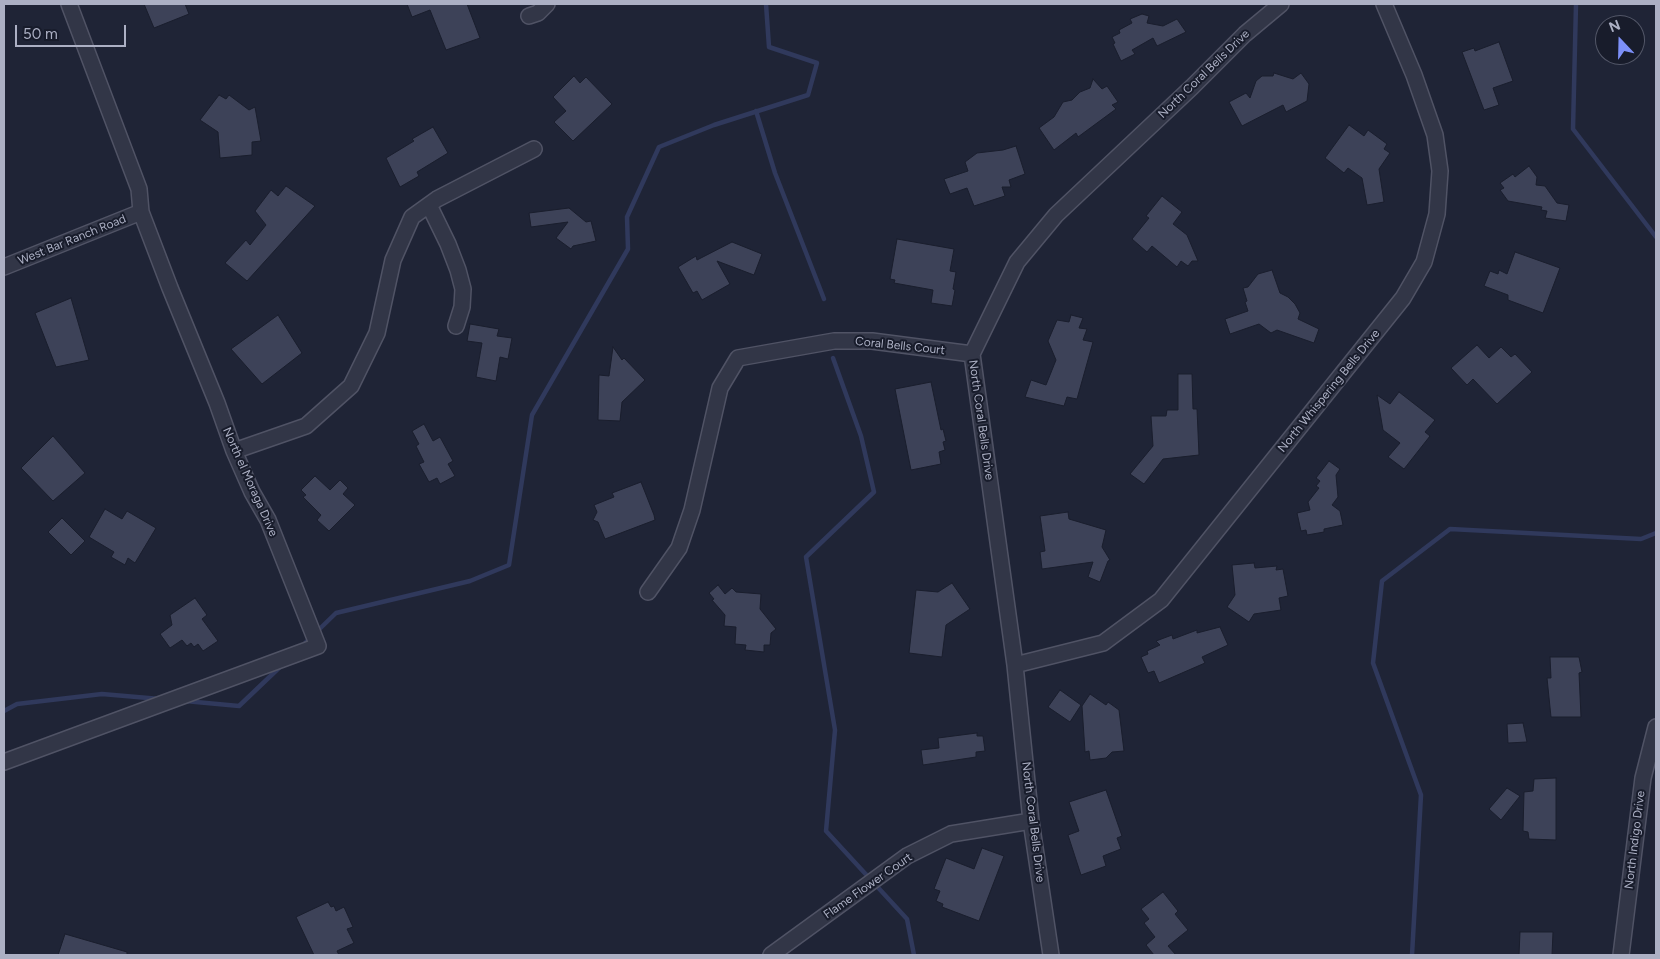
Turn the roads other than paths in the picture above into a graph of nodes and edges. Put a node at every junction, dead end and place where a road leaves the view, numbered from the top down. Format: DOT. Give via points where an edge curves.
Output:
graph roads {
  1 [pos="69,4"];
  2 [pos="547,4"];
  3 [pos="1281,4"];
  4 [pos="1384,4"];
  5 [pos="529,16"];
  6 [pos="534,149"];
  7 [pos="429,205"];
  8 [pos="140,212"];
  9 [pos="4,267"];
  10 [pos="456,326"];
  11 [pos="972,354"];
  12 [pos="234,451"];
  13 [pos="648,592"];
  14 [pos="1015,665"];
  15 [pos="1656,727"];
  16 [pos="4,762"];
  17 [pos="1031,821"];
  18 [pos="771,955"];
  19 [pos="1051,955"];
  20 [pos="1622,955"];
  1 -- 8 [label="street, North el Moraga Drive" via="138,189"];
  2 -- 5 [label="street"];
  3 -- 11 [label="street, North Coral Bells Drive" via="1245,34 1056,214 1016,262"];
  4 -- 14 [label="street, North Whispering Bells Drive" via="1435,135 1440,171 1437,214 1424,262 1403,298 1161,600 1103,643"];
  6 -- 7 [label="street"];
  7 -- 10 [label="street" via="463,289"];
  7 -- 12 [label="street" via="412,217 393,260 377,333 350,386 306,426"];
  8 -- 9 [label="street, West Bar Ranch Road"];
  8 -- 12 [label="street, North el Moraga Drive"];
  11 -- 13 [label="street, Coral Bells Court" via="872,341 834,341 738,358 720,388 692,510 679,548"];
  11 -- 14 [label="street, North Coral Bells Drive"];
  12 -- 16 [label="street, North el Moraga Drive" via="268,520 318,646"];
  14 -- 17 [label="street, North Coral Bells Drive"];
  15 -- 20 [label="street, North Indigo Drive" via="1643,778"];
  17 -- 18 [label="street, Flame Flower Court" via="951,834 907,856"];
  17 -- 19 [label="street, North Coral Bells Drive"];
}
